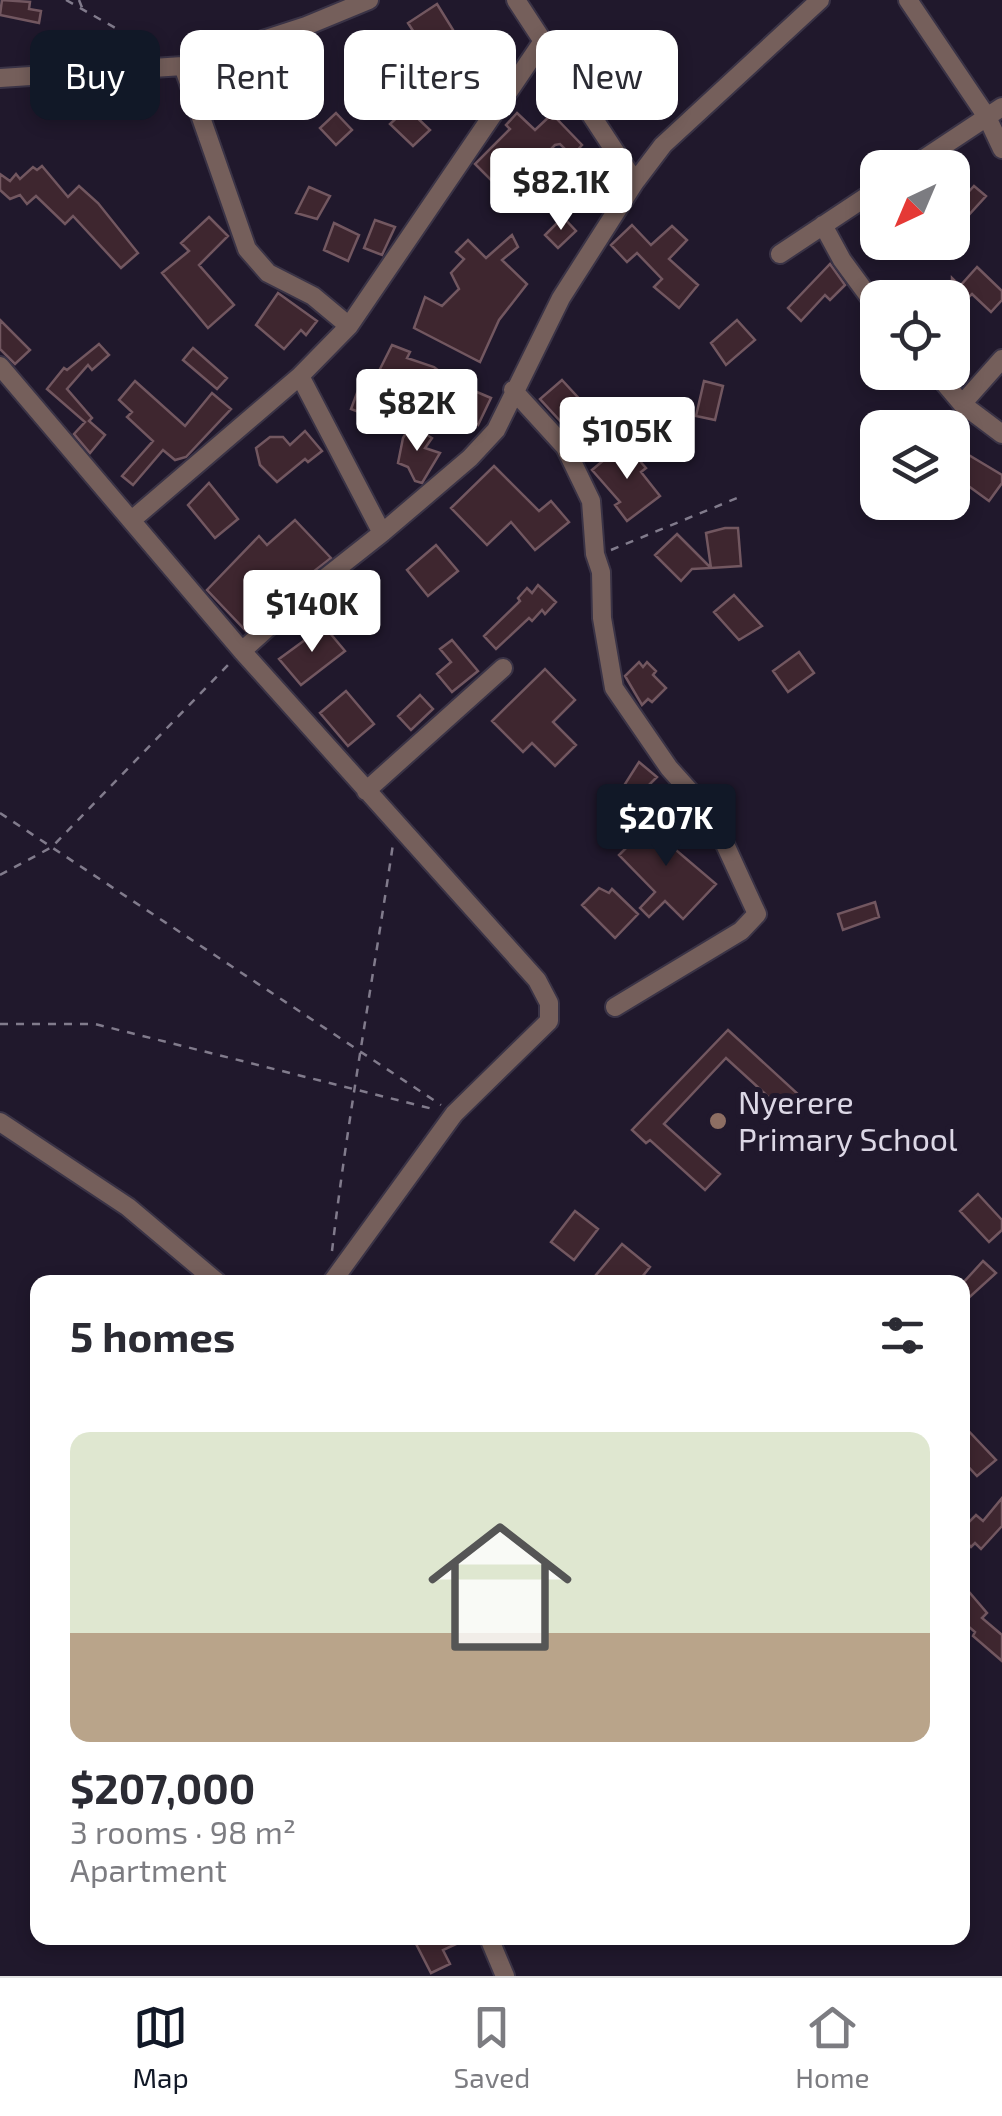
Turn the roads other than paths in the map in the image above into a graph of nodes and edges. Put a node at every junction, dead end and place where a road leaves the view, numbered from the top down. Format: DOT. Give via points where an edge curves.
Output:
graph roads {
  1 [pos="369,0"];
  2 [pos="516,0"];
  3 [pos="820,0"];
  4 [pos="908,0"];
  5 [pos="294,30"];
  6 [pos="536,32"];
  7 [pos="536,50"];
  8 [pos="180,66"];
  9 [pos="0,78"];
  10 [pos="995,112"];
  11 [pos="202,120"];
  12 [pos="594,120"];
  13 [pos="1002,148"];
  14 [pos="937,150"];
  15 [pos="635,182"];
  16 [pos="860,201"];
  17 [pos="824,225"];
  18 [pos="780,254"];
  19 [pos="860,284"];
  20 [pos="349,326"];
  21 [pos="1002,359"];
  22 [pos="0,366"];
  23 [pos="300,376"];
  24 [pos="513,390"];
  25 [pos="950,390"];
  26 [pos="962,404"];
  27 [pos="1002,434"];
  28 [pos="132,518"];
  29 [pos="382,534"];
  30 [pos="242,651"];
  31 [pos="503,668"];
  32 [pos="366,791"];
  33 [pos="615,1006"];
  34 [pos="0,1122"];
  35 [pos="331,1273"];
  36 [pos="209,1275"];
  37 [pos="492,1945"];
  38 [pos="505,1976"];
  1 -- 5 [label="street"];
  2 -- 6 [label="street"];
  3 -- 15 [label="street" via="664,145"];
  4 -- 10 [label="street"];
  7 -- 20 [label="street"];
  8 -- 9 [label="street"];
  10 -- 13 [label="street"];
  10 -- 14 [label="street"];
  11 -- 20 [label="street" via="247,249 268,273 313,296"];
  12 -- 15 [label="street"];
  15 -- 24 [label="street"];
  16 -- 17 [label="street"];
  17 -- 18 [label="street"];
  17 -- 19 [label="street"];
  20 -- 23 [label="street"];
  21 -- 26 [label="street"];
  22 -- 28 [label="street"];
  23 -- 28 [label="street"];
  23 -- 29 [label="street"];
  24 -- 29 [label="street" via="496,430"];
  24 -- 33 [label="street" via="566,447 591,501 614,688 712,816 757,914 740,931"];
  25 -- 26 [label="street"];
  26 -- 27 [label="street"];
  28 -- 30 [label="street"];
  29 -- 30 [label="street"];
  30 -- 32 [label="street"];
  31 -- 32 [label="street"];
  32 -- 35 [label="street" via="537,980 548,1021 454,1114"];
  34 -- 36 [label="street" via="128,1208"];
  37 -- 38 [label="street"];
}
